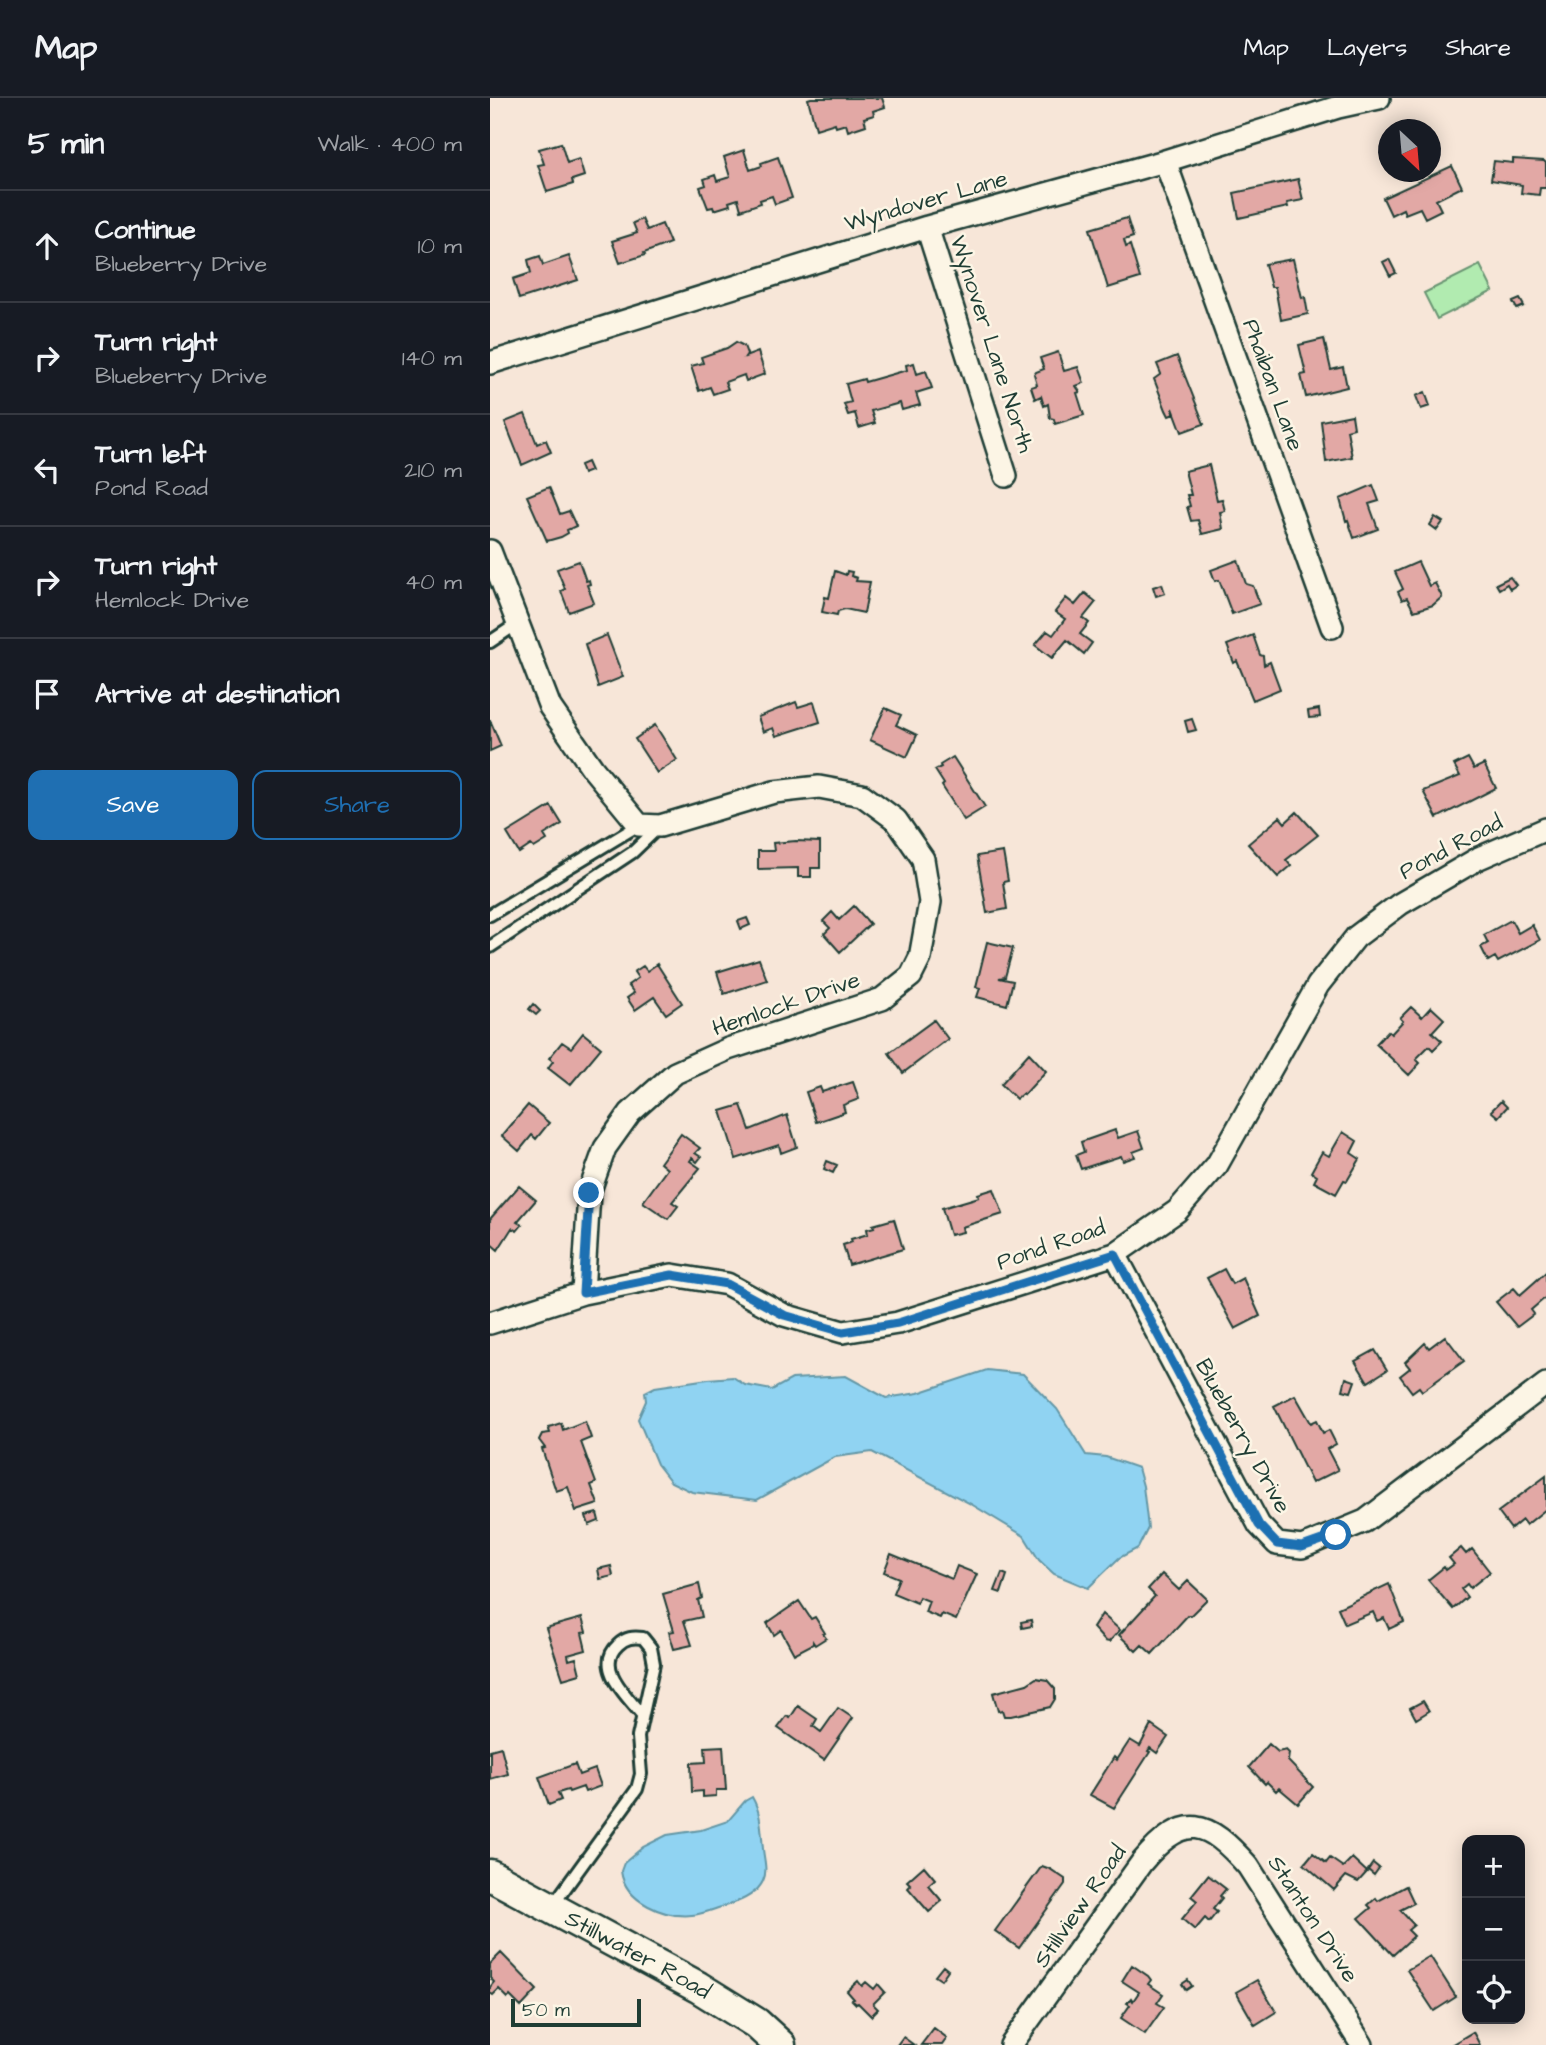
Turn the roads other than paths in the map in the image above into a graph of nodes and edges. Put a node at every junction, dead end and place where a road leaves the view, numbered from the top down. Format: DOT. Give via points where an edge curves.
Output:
graph roads {
  1 [pos="1379,98"];
  2 [pos="1165,161"];
  3 [pos="927,227"];
  4 [pos="490,363"];
  5 [pos="1006,476"];
  6 [pos="490,551"];
  7 [pos="517,624"];
  8 [pos="1332,626"];
  9 [pos="490,642"];
  10 [pos="649,826"];
  11 [pos="1546,829"];
  12 [pos="490,915"];
  13 [pos="490,947"];
  14 [pos="1115,1254"];
  15 [pos="583,1293"];
  16 [pos="490,1323"];
  17 [pos="1546,1384"];
  18 [pos="642,1715"];
  19 [pos="1210,1831"];
  20 [pos="490,1874"];
  21 [pos="551,1907"];
  22 [pos="780,2045"];
  23 [pos="1011,2045"];
  24 [pos="1362,2045"];
  1 -- 2 [label="street, Wyndover Lane"];
  2 -- 3 [label="street, Wyndover Lane"];
  2 -- 8 [label="street, Phaiban Lane"];
  3 -- 4 [label="street, Wyndover Lane"];
  3 -- 5 [label="street, Wynover Lane North"];
  6 -- 7 [label="street"];
  7 -- 9 [label="lane"];
  7 -- 10 [label="street" via="550,707 593,769"];
  10 -- 12 [label="lane"];
  10 -- 13 [label="lane" via="633,852"];
  10 -- 15 [label="street, Hemlock Drive" via="774,792 819,787 862,795 897,820 923,859 930,902 920,958 911,976 882,999 728,1049 675,1073 630,1113 605,1148 589,1193"];
  11 -- 14 [label="street, Pond Road" via="1479,858 1400,904 1356,937 1318,985 1217,1165 1177,1211"];
  14 -- 15 [label="street, Pond Road" via="898,1323 843,1332 784,1315 727,1284 672,1275"];
  14 -- 17 [label="street, Blueberry Drive" via="1259,1525 1277,1544 1302,1547 1365,1521"];
  15 -- 16 [label="street, Pond Road"];
  18 -- 18 [label="lane" via="653,1664 651,1648 643,1638 632,1636 608,1657 616,1683"];
  18 -- 21 [label="lane" via="637,1789"];
  19 -- 23 [label="street, Stillview Road" via="1177,1829 1158,1843"];
  19 -- 24 [label="street, Stanton Drive" via="1248,1866"];
  20 -- 21 [label="main road, Stillwater Road"];
  21 -- 22 [label="main road, Stillwater Road" via="698,1987 757,2023"];
}
